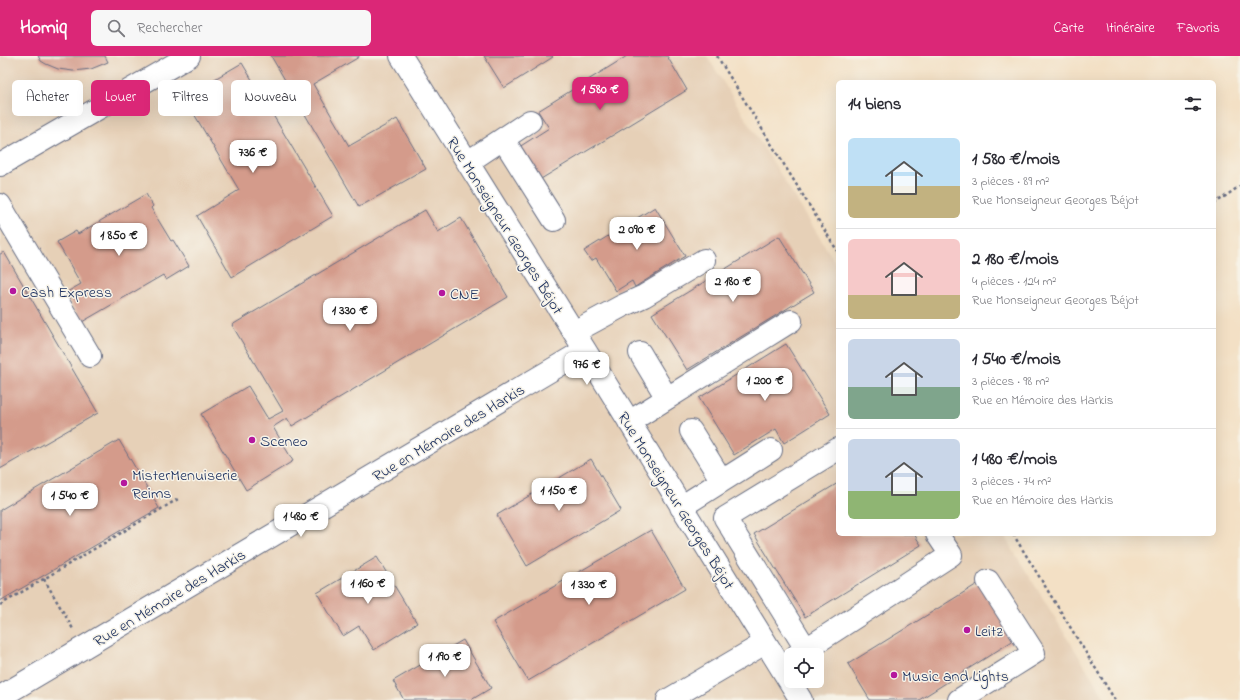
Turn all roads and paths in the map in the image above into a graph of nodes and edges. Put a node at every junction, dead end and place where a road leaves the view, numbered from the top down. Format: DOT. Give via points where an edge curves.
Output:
graph roads {
  1 [pos="190,56"];
  2 [pos="401,56"];
  3 [pos="717,56"];
  4 [pos="530,121"];
  5 [pos="503,139"];
  6 [pos="468,162"];
  7 [pos="0,165"];
  8 [pos="1240,186"];
  9 [pos="1216,203"];
  10 [pos="0,205"];
  11 [pos="554,220"];
  12 [pos="6,228"];
  13 [pos="836,249"];
  14 [pos="704,260"];
  15 [pos="791,321"];
  16 [pos="579,341"];
  17 [pos="640,353"];
  18 [pos="90,356"];
  19 [pos="667,398"];
  20 [pos="629,422"];
  21 [pos="691,430"];
  22 [pos="771,450"];
  23 [pos="836,450"];
  24 [pos="722,481"];
  25 [pos="178,500"];
  26 [pos="681,507"];
  27 [pos="938,536"];
  28 [pos="1013,536"];
  29 [pos="44,579"];
  30 [pos="988,581"];
  31 [pos="0,605"];
  32 [pos="765,643"];
  33 [pos="84,647"];
  34 [pos="789,648"];
  35 [pos="807,648"];
  36 [pos="784,652"];
  37 [pos="799,688"];
  38 [pos="0,697"];
  39 [pos="668,700"];
  40 [pos="801,700"];
  41 [pos="959,700"];
  42 [pos="1115,700"];
  1 -- 7 [label="street"];
  2 -- 6 [label="street, Rue Monseigneur Georges Béjot"];
  3 -- 13 [label="path"];
  4 -- 5 [label="street"];
  5 -- 6 [label="street"];
  5 -- 11 [label="street"];
  6 -- 16 [label="street, Rue Monseigneur Georges Béjot"];
  8 -- 9 [label="path"];
  10 -- 12 [label="street"];
  12 -- 18 [label="street"];
  14 -- 16 [label="street, Rue en Mémoire des Harkis" via="644,296 622,306"];
  15 -- 19 [label="street"];
  16 -- 20 [label="street, Rue Monseigneur Georges Béjot"];
  16 -- 33 [label="street, Rue en Mémoire des Harkis"];
  17 -- 19 [label="street"];
  19 -- 20 [label="street"];
  20 -- 26 [label="street, Rue Monseigneur Georges Béjot"];
  21 -- 24 [label="street"];
  22 -- 24 [label="street"];
  23 -- 34 [label="street" via="725,518"];
  24 -- 26 [label="street"];
  25 -- 29 [label="path"];
  26 -- 32 [label="street, Rue Monseigneur Georges Béjot"];
  27 -- 35 [label="street" via="951,555"];
  28 -- 42 [label="path"];
  29 -- 31 [label="path"];
  29 -- 33 [label="path"];
  30 -- 41 [label="street" via="1034,653"];
  32 -- 36 [label="street, Rue Monseigneur Georges Béjot"];
  32 -- 39 [label="street"];
  33 -- 38 [label="street, Rue en Mémoire des Harkis"];
  37 -- 40 [label="street, Rue Monseigneur Georges Béjot"];
}
